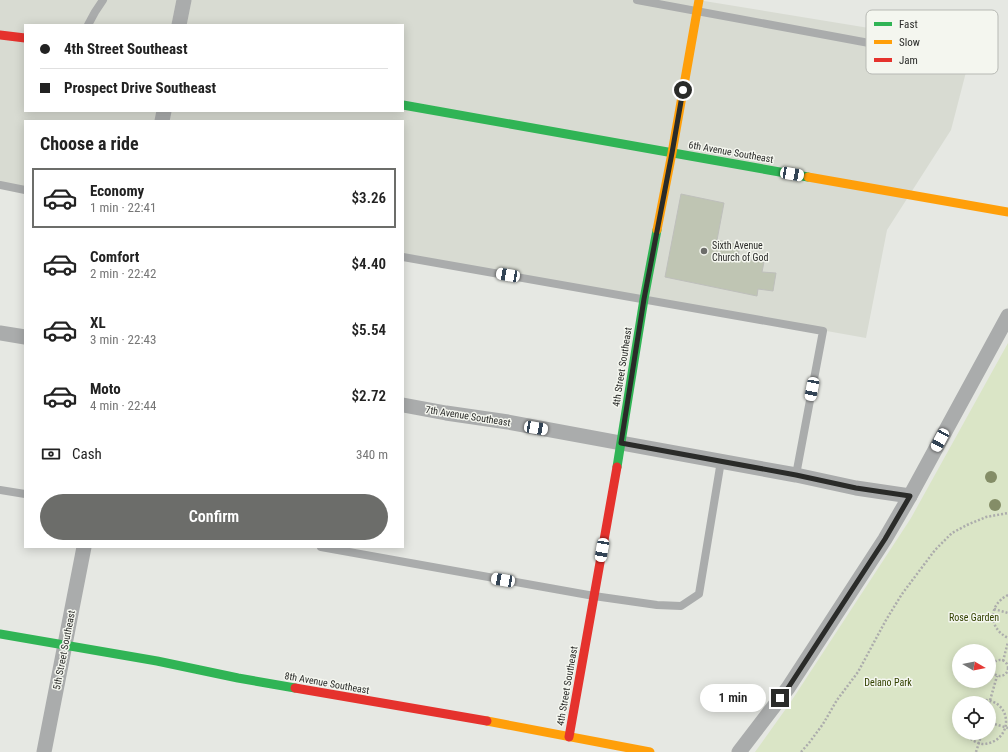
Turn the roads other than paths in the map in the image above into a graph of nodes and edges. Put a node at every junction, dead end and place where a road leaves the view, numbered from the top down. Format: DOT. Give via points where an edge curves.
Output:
graph roads {
  1 [pos="103,0"];
  2 [pos="184,0"];
  3 [pos="637,0"];
  4 [pos="699,0"];
  5 [pos="697,12"];
  6 [pos="89,24"];
  7 [pos="179,24"];
  8 [pos="0,35"];
  9 [pos="24,38"];
  10 [pos="866,43"];
  11 [pos="404,105"];
  12 [pos="672,153"];
  13 [pos="0,186"];
  14 [pos="24,190"];
  15 [pos="1008,212"];
  16 [pos="404,257"];
  17 [pos="644,299"];
  18 [pos="1008,316"];
  19 [pos="0,333"];
  20 [pos="24,337"];
  21 [pos="404,405"];
  22 [pos="621,443"];
  23 [pos="721,461"];
  24 [pos="796,475"];
  25 [pos="0,490"];
  26 [pos="24,494"];
  27 [pos="910,496"];
  28 [pos="84,548"];
  29 [pos="327,548"];
  30 [pos="594,596"];
  31 [pos="0,634"];
  32 [pos="65,645"];
  33 [pos="569,737"];
  34 [pos="44,752"];
  35 [pos="650,752"];
  36 [pos="739,752"];
  1 -- 6 [label="lane"];
  2 -- 7 [label="street"];
  3 -- 5 [label="lane"];
  4 -- 5 [label="street, 4th Street Southeast"];
  5 -- 10 [label="lane"];
  5 -- 12 [label="street, 4th Street Southeast"];
  8 -- 9 [label="street"];
  11 -- 12 [label="street, 6th Avenue Southeast"];
  12 -- 15 [label="street, 6th Avenue Southeast"];
  12 -- 17 [label="street, 4th Street Southeast"];
  13 -- 14 [label="lane"];
  16 -- 17 [label="lane"];
  17 -- 22 [label="street, 4th Street Southeast"];
  17 -- 24 [label="lane" via="823,331"];
  18 -- 27 [label="street"];
  19 -- 20 [label="street"];
  21 -- 22 [label="street, 7th Avenue Southeast"];
  22 -- 23 [label="street, 7th Avenue Southeast"];
  22 -- 30 [label="street, 4th Street Southeast"];
  23 -- 24 [label="street, 7th Avenue Southeast"];
  23 -- 30 [label="lane" via="699,594 681,606"];
  24 -- 27 [label="street, 7th Avenue Southeast"];
  25 -- 26 [label="lane"];
  27 -- 36 [label="street" via="788,688"];
  28 -- 32 [label="street, 5th Street Southeast"];
  29 -- 30 [label="lane"];
  30 -- 33 [label="street, 4th Street Southeast"];
  31 -- 32 [label="street, 8th Avenue Southeast"];
  32 -- 33 [label="street, 8th Avenue Southeast"];
  32 -- 34 [label="street, 5th Street Southeast"];
  33 -- 35 [label="street, 8th Avenue Southeast"];
}
